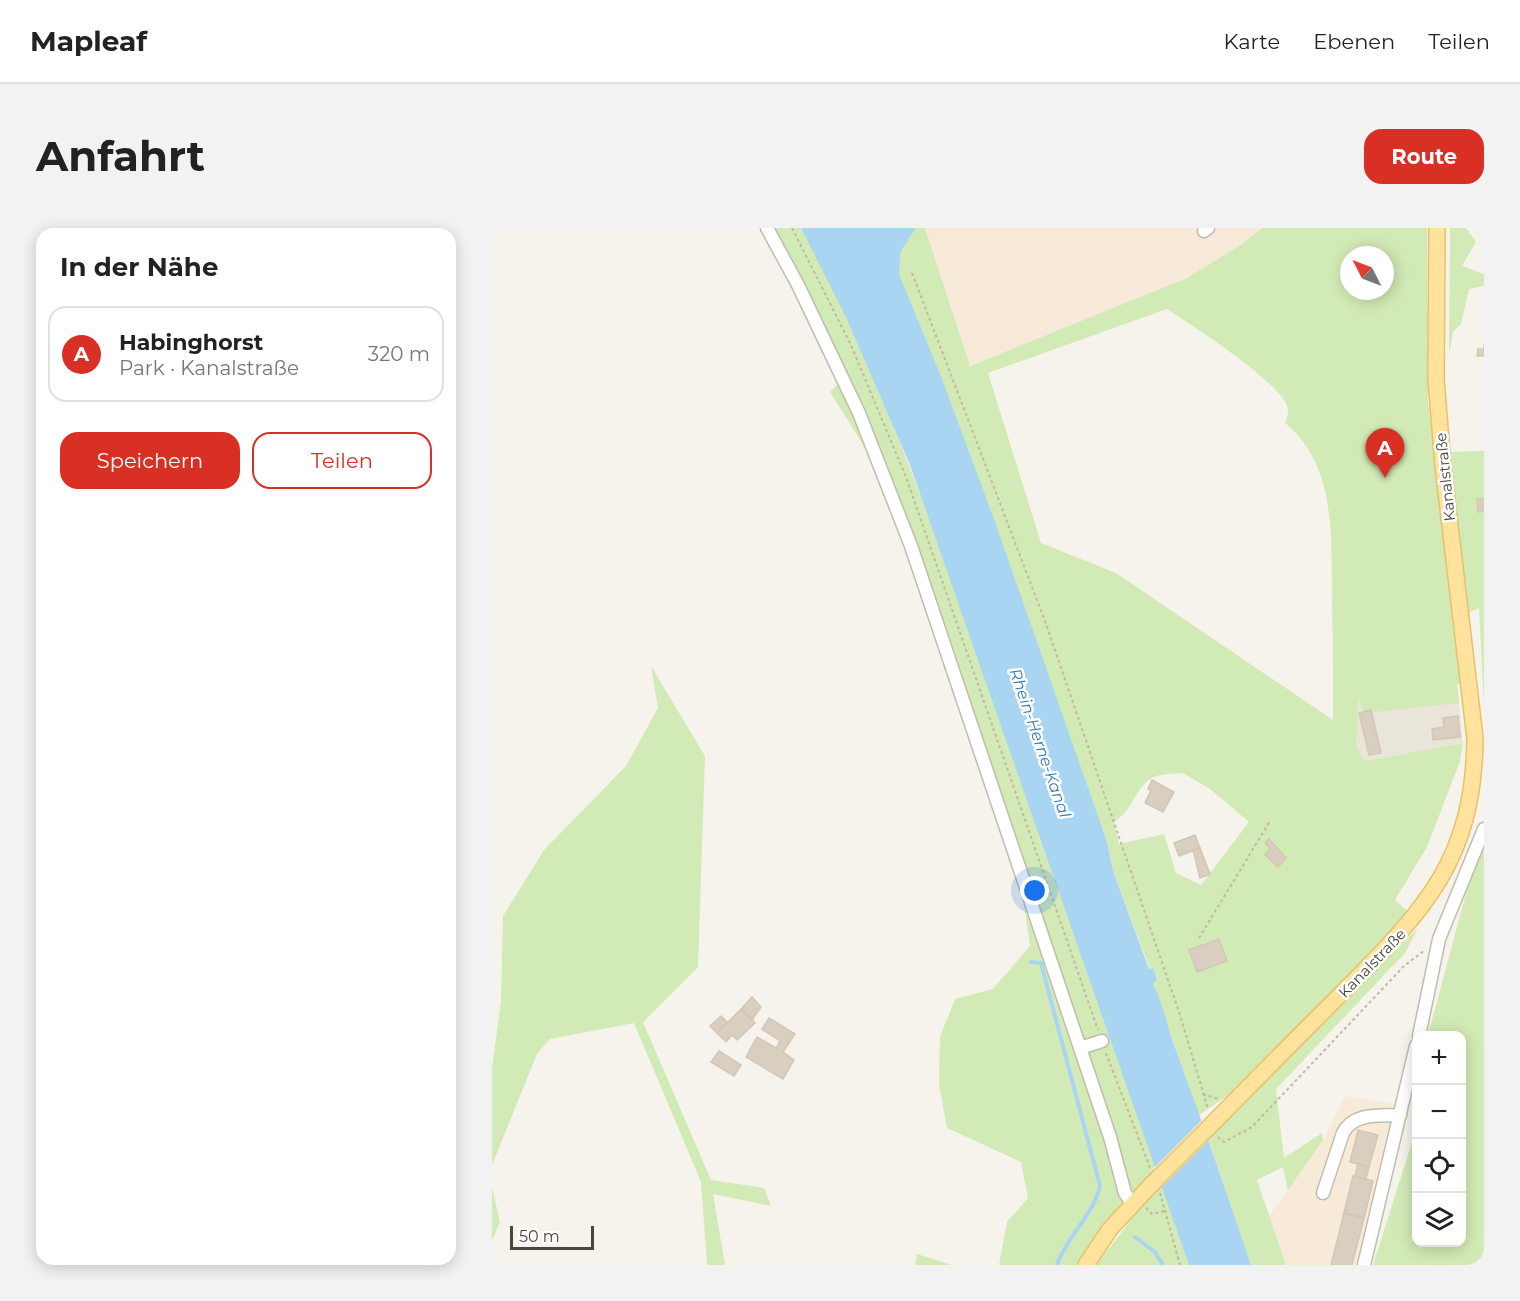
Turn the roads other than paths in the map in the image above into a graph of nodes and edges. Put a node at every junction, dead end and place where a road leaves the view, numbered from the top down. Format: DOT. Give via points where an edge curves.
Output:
graph roads {
  1 [pos="767,228"];
  2 [pos="1437,228"];
  3 [pos="1478,723"];
  4 [pos="1484,829"];
  5 [pos="1420,1031"];
  6 [pos="1102,1041"];
  7 [pos="1080,1048"];
  8 [pos="1412,1063"];
  9 [pos="1400,1115"];
  10 [pos="1323,1193"];
  11 [pos="1138,1205"];
  12 [pos="1086,1265"];
  13 [pos="1364,1265"];
  1 -- 7 [label="lane" via="859,412 911,546"];
  2 -- 3 [label="main road, Kanalstraße" via="1437,390 1443,466"];
  3 -- 11 [label="main road, Kanalstraße, bridge" via="1468,812 1453,854 1429,898 1397,938 1153,1182"];
  4 -- 5 [label="lane" via="1440,939"];
  6 -- 7 [label="lane"];
  7 -- 11 [label="lane" via="1125,1193"];
  8 -- 9 [label="lane"];
  9 -- 10 [label="lane" via="1365,1117 1349,1125"];
  9 -- 13 [label="lane"];
  11 -- 12 [label="main road, Kanalstraße" via="1098,1244"];
}
